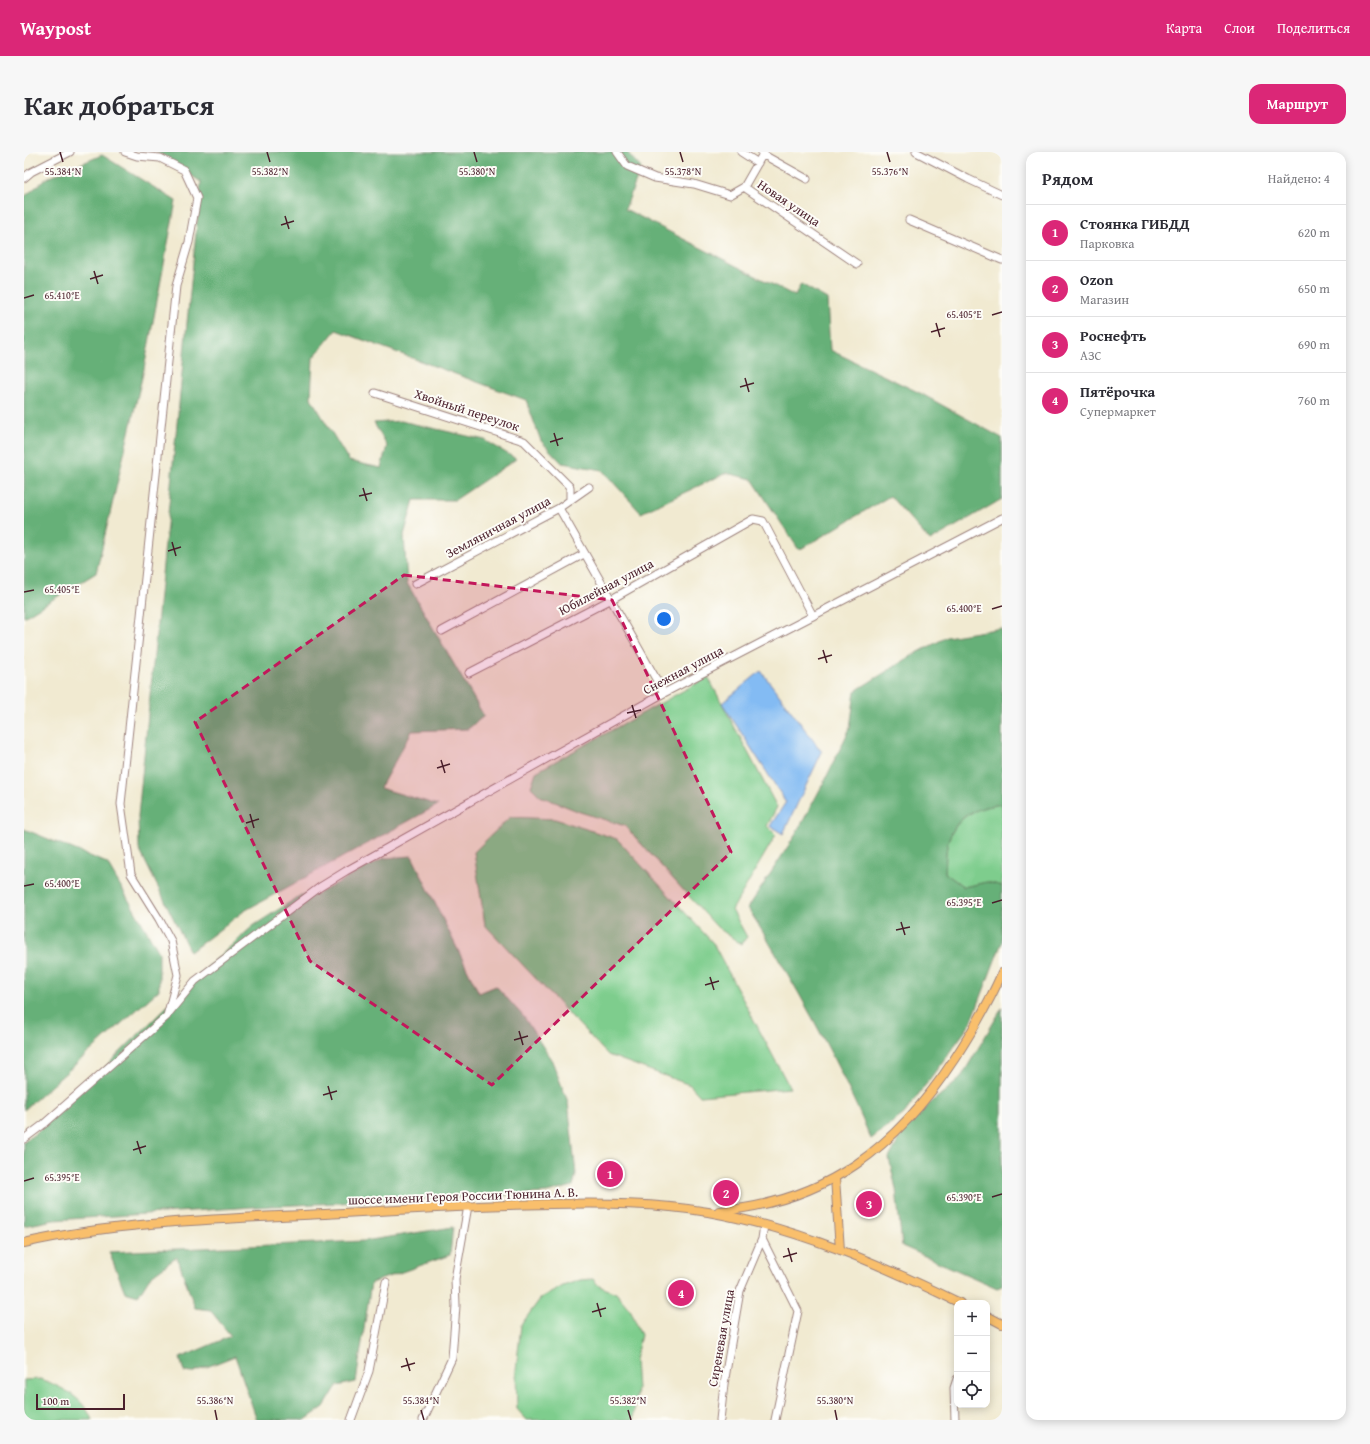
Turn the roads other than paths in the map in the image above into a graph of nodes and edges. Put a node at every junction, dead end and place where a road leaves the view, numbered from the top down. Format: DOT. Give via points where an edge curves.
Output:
graph roads {
  1 [pos="70,152"];
  2 [pos="125,152"];
  3 [pos="617,152"];
  4 [pos="741,152"];
  5 [pos="916,152"];
  6 [pos="763,153"];
  7 [pos="758,163"];
  8 [pos="24,178"];
  9 [pos="807,179"];
  10 [pos="744,187"];
  11 [pos="1002,195"];
  12 [pos="910,220"];
  13 [pos="1002,260"];
  14 [pos="857,264"];
  15 [pos="375,393"];
  16 [pos="589,487"];
  17 [pos="570,499"];
  18 [pos="559,508"];
  19 [pos="1002,518"];
  20 [pos="584,554"];
  21 [pos="415,584"];
  22 [pos="610,600"];
  23 [pos="813,616"];
  24 [pos="442,631"];
  25 [pos="469,673"];
  26 [pos="664,693"];
  27 [pos="1002,973"];
  28 [pos="167,1016"];
  29 [pos="24,1139"];
  30 [pos="835,1178"];
  31 [pos="468,1206"];
  32 [pos="708,1212"];
  33 [pos="764,1224"];
  34 [pos="762,1239"];
  35 [pos="24,1243"];
  36 [pos="840,1250"];
  37 [pos="386,1282"];
  38 [pos="954,1300"];
  39 [pos="990,1318"];
  40 [pos="1000,1320"];
  41 [pos="955,1408"];
  42 [pos="351,1420"];
  43 [pos="423,1420"];
  44 [pos="720,1420"];
  45 [pos="775,1420"];
  46 [pos="955,1420"];
  1 -- 8 [label="street"];
  2 -- 28 [label="street" via="160,158 184,170 197,198 189,242 176,286 121,804 131,874 159,920 172,948 178,975"];
  3 -- 10 [label="street, Новая улица" via="627,166 654,178 694,184 730,195"];
  4 -- 7 [label="street"];
  5 -- 11 [label="street"];
  6 -- 7 [label="street"];
  6 -- 9 [label="street"];
  7 -- 10 [label="street"];
  10 -- 14 [label="street, Новая улица"];
  12 -- 13 [label="street"];
  15 -- 17 [label="street, Хвойный переулок" via="524,441 570,487"];
  16 -- 17 [label="street, Земляничная улица"];
  17 -- 18 [label="street, Земляничная улица"];
  18 -- 20 [label="street"];
  18 -- 21 [label="street, Земляничная улица"];
  19 -- 23 [label="street, Снежная улица"];
  20 -- 22 [label="street"];
  20 -- 24 [label="street"];
  22 -- 23 [label="street, Юбилейная улица" via="753,519 763,521"];
  22 -- 25 [label="street, Юбилейная улица"];
  22 -- 26 [label="street"];
  23 -- 26 [label="street, Снежная улица"];
  26 -- 28 [label="street, Снежная улица" via="320,887 195,981"];
  27 -- 30 [label="main road" via="973,1029 942,1077 908,1120 866,1158"];
  28 -- 29 [label="street, Снежная улица"];
  30 -- 32 [label="main road" via="778,1201"];
  30 -- 36 [label="main road"];
  31 -- 32 [label="main road, шоссе имени Героя России Тюнина А. В." via="575,1203 645,1205"];
  31 -- 35 [label="main road, шоссе имени Героя России Тюнина А. В." via="187,1221 94,1230"];
  31 -- 43 [label="street" via="455,1279 456,1306 452,1358"];
  32 -- 33 [label="main road, шоссе имени Героя России Тюнина А. В."];
  33 -- 34 [label="street, Сиреневая улица"];
  33 -- 36 [label="main road, шоссе имени Героя России Тюнина А. В."];
  34 -- 44 [label="street, Сиреневая улица" via="740,1291"];
  34 -- 45 [label="street" via="798,1311"];
  36 -- 38 [label="main road, шоссе имени Героя России Тюнина А. В." via="892,1270"];
  37 -- 42 [label="street" via="369,1371"];
  39 -- 40 [label="main road"];
  41 -- 46 [label="street"];
}
